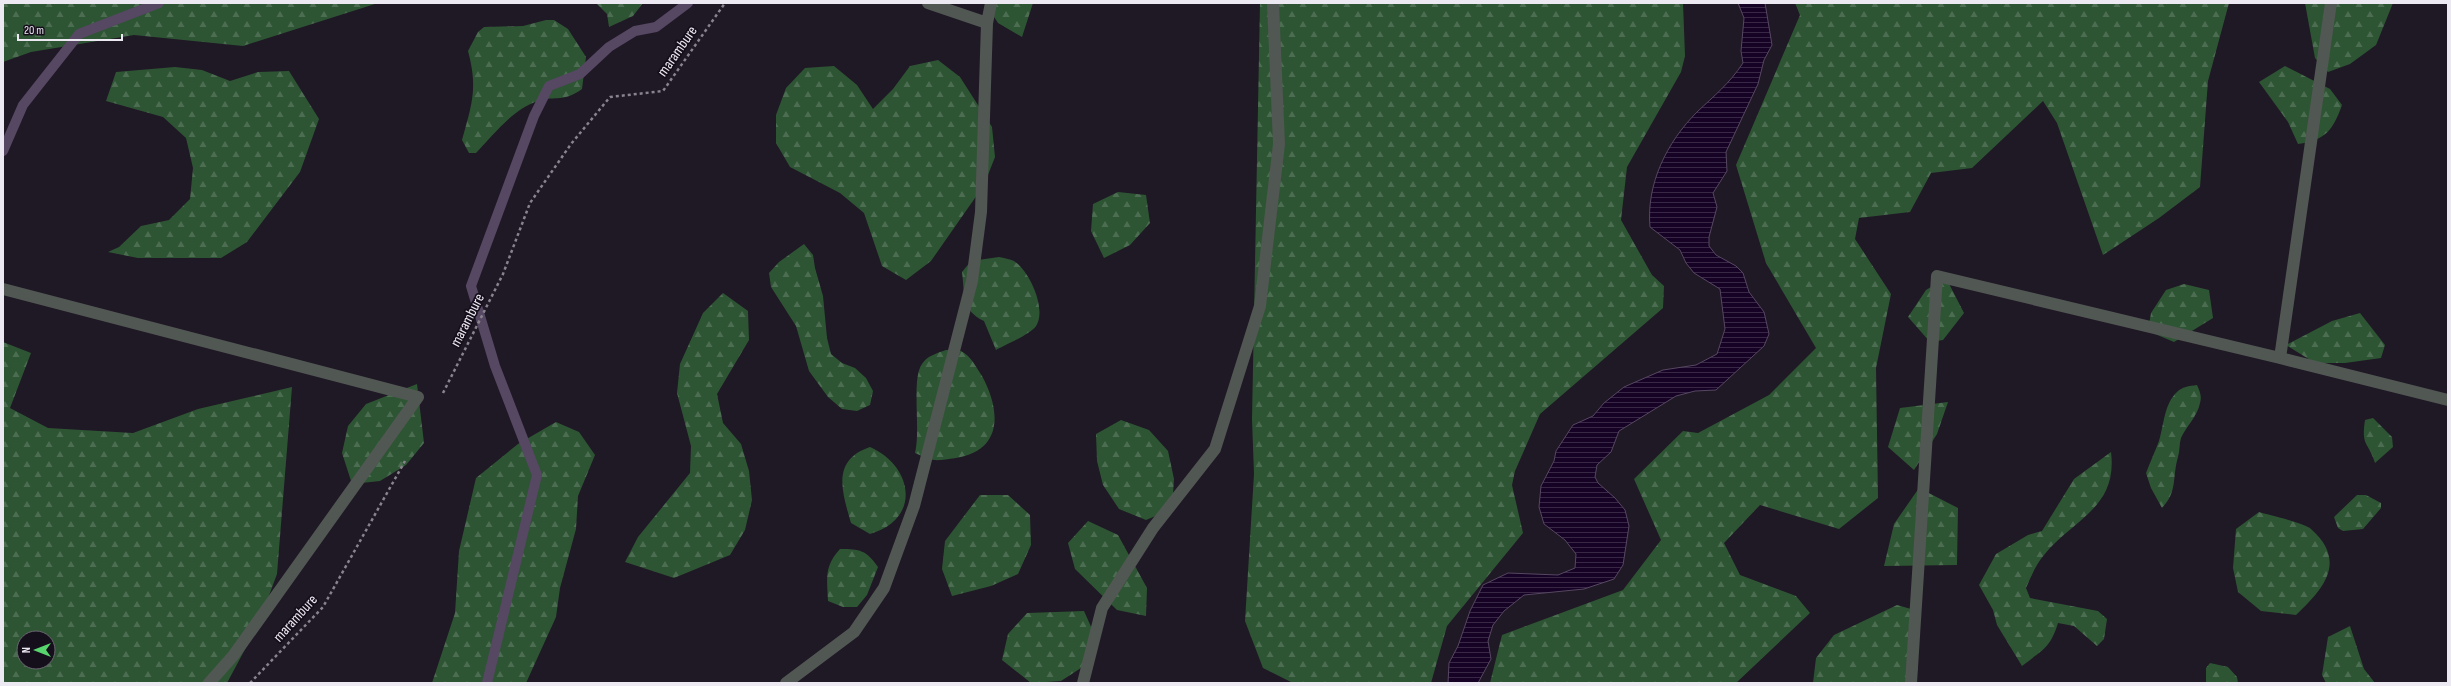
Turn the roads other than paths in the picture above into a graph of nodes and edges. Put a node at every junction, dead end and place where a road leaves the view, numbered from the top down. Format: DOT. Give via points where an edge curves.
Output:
graph roads {
  1 [pos="928,3"];
  2 [pos="991,3"];
  3 [pos="1273,3"];
  4 [pos="2331,3"];
  5 [pos="987,23"];
  6 [pos="3,289"];
  7 [pos="2280,358"];
  8 [pos="2448,400"];
  9 [pos="209,683"];
  10 [pos="786,683"];
  11 [pos="1082,683"];
  12 [pos="1911,683"];
  1 -- 5 [label="street"];
  2 -- 5 [label="street"];
  3 -- 11 [label="street" via="1279,144 1260,306 1215,449 1153,528 1102,608"];
  4 -- 7 [label="street"];
  5 -- 10 [label="street" via="981,212 972,281 914,506 884,588 854,632"];
  6 -- 9 [label="street" via="418,397 233,656"];
  7 -- 8 [label="street"];
  7 -- 12 [label="street" via="1937,276"];
}
